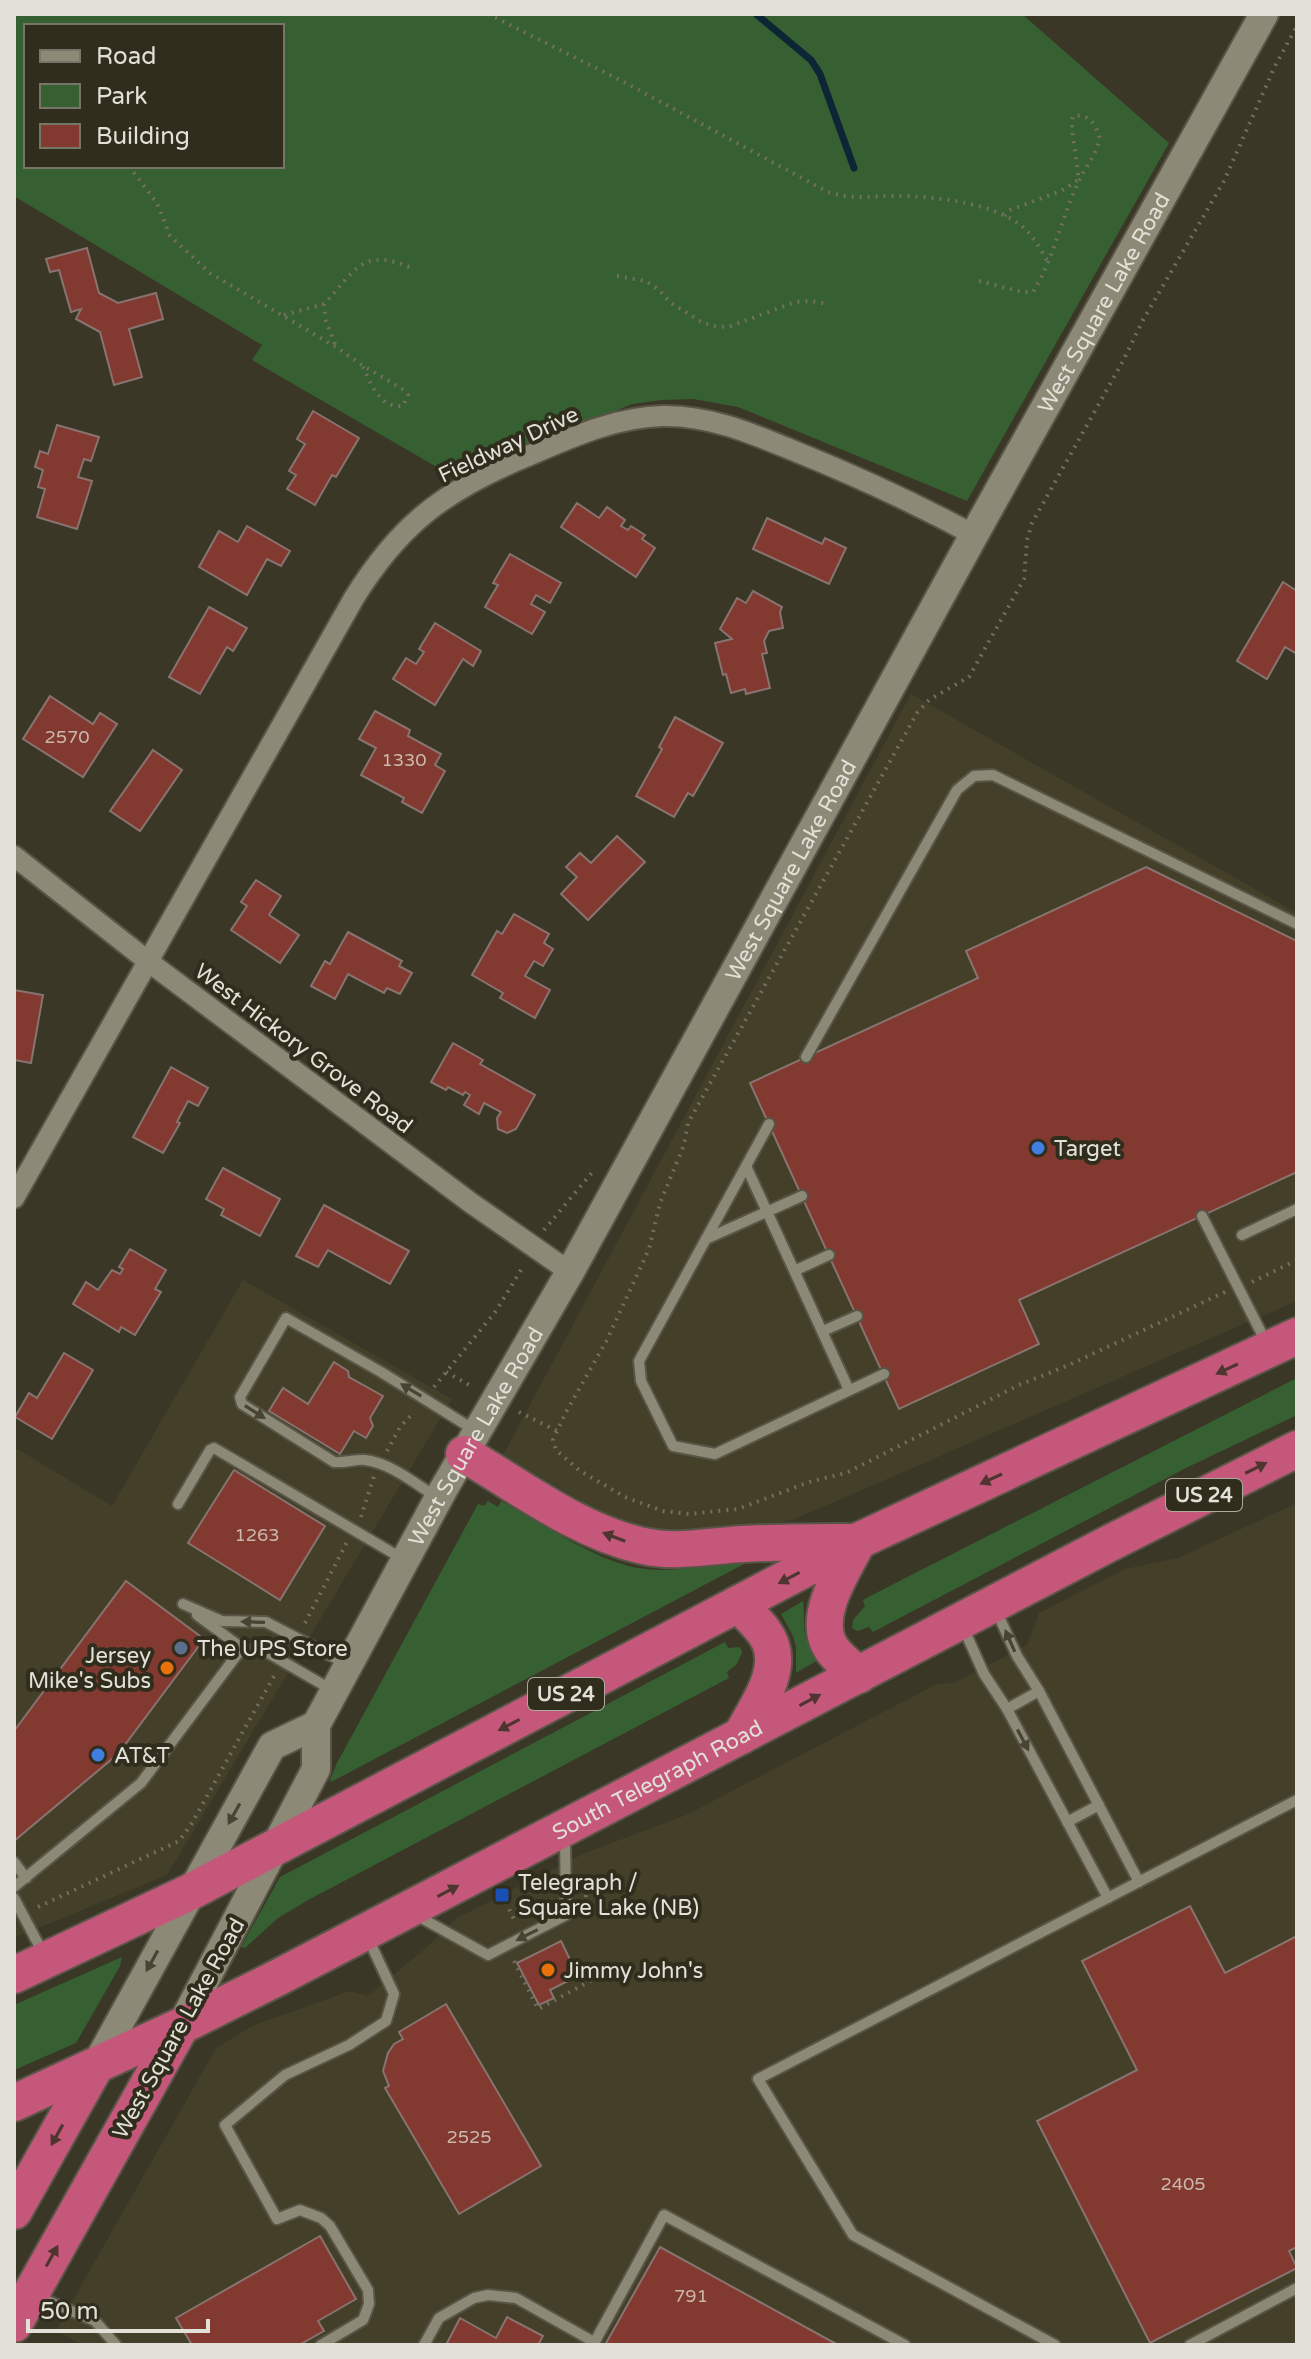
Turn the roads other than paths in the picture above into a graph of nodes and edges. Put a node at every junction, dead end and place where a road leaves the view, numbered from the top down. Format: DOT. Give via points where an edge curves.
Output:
graph roads {
  1 [pos="1264,14"];
  2 [pos="974,535"];
  3 [pos="14,856"];
  4 [pos="1297,924"];
  5 [pos="149,962"];
  6 [pos="806,1057"];
  7 [pos="769,1124"];
  8 [pos="746,1166"];
  9 [pos="802,1196"];
  10 [pos="14,1198"];
  11 [pos="1297,1209"];
  12 [pos="768,1211"];
  13 [pos="1202,1216"];
  14 [pos="1242,1235"];
  15 [pos="706,1239"];
  16 [pos="829,1255"];
  17 [pos="796,1270"];
  18 [pos="570,1272"];
  19 [pos="857,1316"];
  20 [pos="823,1331"];
  21 [pos="1283,1342"];
  22 [pos="884,1374"];
  23 [pos="849,1390"];
  24 [pos="470,1443"];
  25 [pos="1297,1449"];
  26 [pos="439,1498"];
  27 [pos="178,1504"];
  28 [pos="858,1541"];
  29 [pos="405,1560"];
  30 [pos="738,1604"];
  31 [pos="994,1604"];
  32 [pos="961,1621"];
  33 [pos="242,1648"];
  34 [pos="349,1665"];
  35 [pos="859,1675"];
  36 [pos="334,1691"];
  37 [pos="1039,1691"];
  38 [pos="1007,1709"];
  39 [pos="316,1725"];
  40 [pos="741,1736"];
  41 [pos="1297,1800"];
  42 [pos="1099,1805"];
  43 [pos="1067,1822"];
  44 [pos="565,1828"];
  45 [pos="275,1848"];
  46 [pos="14,1862"];
  47 [pos="26,1878"];
  48 [pos="1139,1882"];
  49 [pos="14,1887"];
  50 [pos="190,1892"];
  51 [pos="14,1898"];
  52 [pos="1108,1898"];
  53 [pos="409,1911"];
  54 [pos="365,1933"];
  55 [pos="47,1961"];
  56 [pos="14,1975"];
  57 [pos="181,2026"];
  58 [pos="95,2067"];
  59 [pos="14,2103"];
  60 [pos="14,2211"];
  61 [pos="1297,2288"];
  62 [pos="22,2309"];
  63 [pos="594,2344"];
  64 [pos="116,2345"];
  65 [pos="321,2345"];
  66 [pos="424,2345"];
  67 [pos="905,2345"];
  68 [pos="1055,2345"];
  69 [pos="1190,2345"];
  1 -- 2 [label="street, West Square Lake Road"];
  2 -- 5 [label="street, Fieldway Drive" via="830,465 737,429 683,416 642,418 595,429 475,481 417,518 371,571"];
  2 -- 18 [label="street, West Square Lake Road"];
  3 -- 5 [label="street, West Hickory Grove Road"];
  4 -- 6 [label="lane" via="993,775 974,776 957,790"];
  5 -- 10 [label="street, Fieldway Drive"];
  5 -- 18 [label="street, West Hickory Grove Road"];
  7 -- 8 [label="lane"];
  8 -- 12 [label="lane"];
  8 -- 15 [label="lane"];
  9 -- 12 [label="lane"];
  11 -- 14 [label="lane"];
  12 -- 15 [label="lane"];
  12 -- 17 [label="lane"];
  13 -- 21 [label="lane"];
  15 -- 23 [label="lane" via="639,1361 641,1381 673,1446 715,1454"];
  16 -- 17 [label="lane"];
  17 -- 20 [label="lane"];
  18 -- 24 [label="street, West Square Lake Road"];
  19 -- 20 [label="lane"];
  20 -- 23 [label="lane"];
  21 -- 28 [label="highway, US 24, one-way"];
  22 -- 23 [label="lane"];
  24 -- 26 [label="street, West Square Lake Road"];
  24 -- 26 [label="lane, one-way" via="381,1372 290,1319 283,1320 239,1400 334,1462 380,1463"];
  28 -- 24 [label="highway, one-way" via="691,1550 639,1545 578,1521"];
  31 -- 25 [label="highway, South Telegraph Road / US 24, one-way"];
  26 -- 29 [label="street, West Square Lake Road"];
  27 -- 29 [label="lane" via="214,1448"];
  28 -- 30 [label="highway, US 24, one-way"];
  28 -- 35 [label="highway" via="825,1621 831,1647"];
  29 -- 34 [label="street, West Square Lake Road"];
  30 -- 40 [label="highway" via="765,1633 774,1663"];
  30 -- 45 [label="highway, US 24, one-way"];
  31 -- 32 [label="highway, South Telegraph Road / US 24"];
  37 -- 31 [label="lane, one-way"];
  32 -- 35 [label="highway, South Telegraph Road / US 24"];
  32 -- 38 [label="lane" via="984,1674"];
  34 -- 33 [label="lane, one-way" via="266,1622 222,1621 183,1604"];
  33 -- 36 [label="lane" via="263,1650"];
  33 -- 47 [label="lane" via="141,1783"];
  34 -- 36 [label="street, West Square Lake Road"];
  40 -- 35 [label="highway, South Telegraph Road / US 24, one-way"];
  36 -- 39 [label="street, West Square Lake Road"];
  37 -- 38 [label="lane"];
  37 -- 42 [label="lane"];
  38 -- 43 [label="lane, one-way"];
  39 -- 45 [label="street, West Square Lake Road" via="316,1769"];
  39 -- 50 [label="street, one-way" via="272,1746"];
  40 -- 44 [label="highway, South Telegraph Road / US 24"];
  41 -- 48 [label="lane"];
  42 -- 43 [label="lane"];
  42 -- 48 [label="lane"];
  43 -- 52 [label="lane"];
  53 -- 44 [label="highway, South Telegraph Road / US 24, one-way"];
  44 -- 53 [label="lane, one-way" via="566,1915 488,1955"];
  45 -- 50 [label="highway, US 24"];
  45 -- 57 [label="street, West Square Lake Road"];
  46 -- 47 [label="lane"];
  47 -- 49 [label="lane"];
  48 -- 52 [label="lane"];
  50 -- 55 [label="highway, US 24"];
  50 -- 58 [label="street, one-way"];
  51 -- 55 [label="lane"];
  52 -- 68 [label="lane" via="758,2079 853,2235"];
  53 -- 54 [label="highway, South Telegraph Road / US 24"];
  54 -- 57 [label="highway, South Telegraph Road / US 24"];
  54 -- 65 [label="lane" via="394,1994 386,2021 285,2075 225,2125 277,2219 300,2210 321,2218 368,2290 363,2320"];
  55 -- 56 [label="highway, US 24"];
  57 -- 58 [label="highway, South Telegraph Road / US 24"];
  62 -- 57 [label="highway, West Square Lake Road, one-way"];
  58 -- 59 [label="highway, South Telegraph Road / US 24"];
  58 -- 60 [label="highway, one-way"];
  61 -- 69 [label="lane"];
  62 -- 64 [label="lane" via="95,2321"];
  63 -- 66 [label="lane" via="516,2298 488,2295 439,2318"];
  63 -- 67 [label="lane" via="664,2215"];
}
